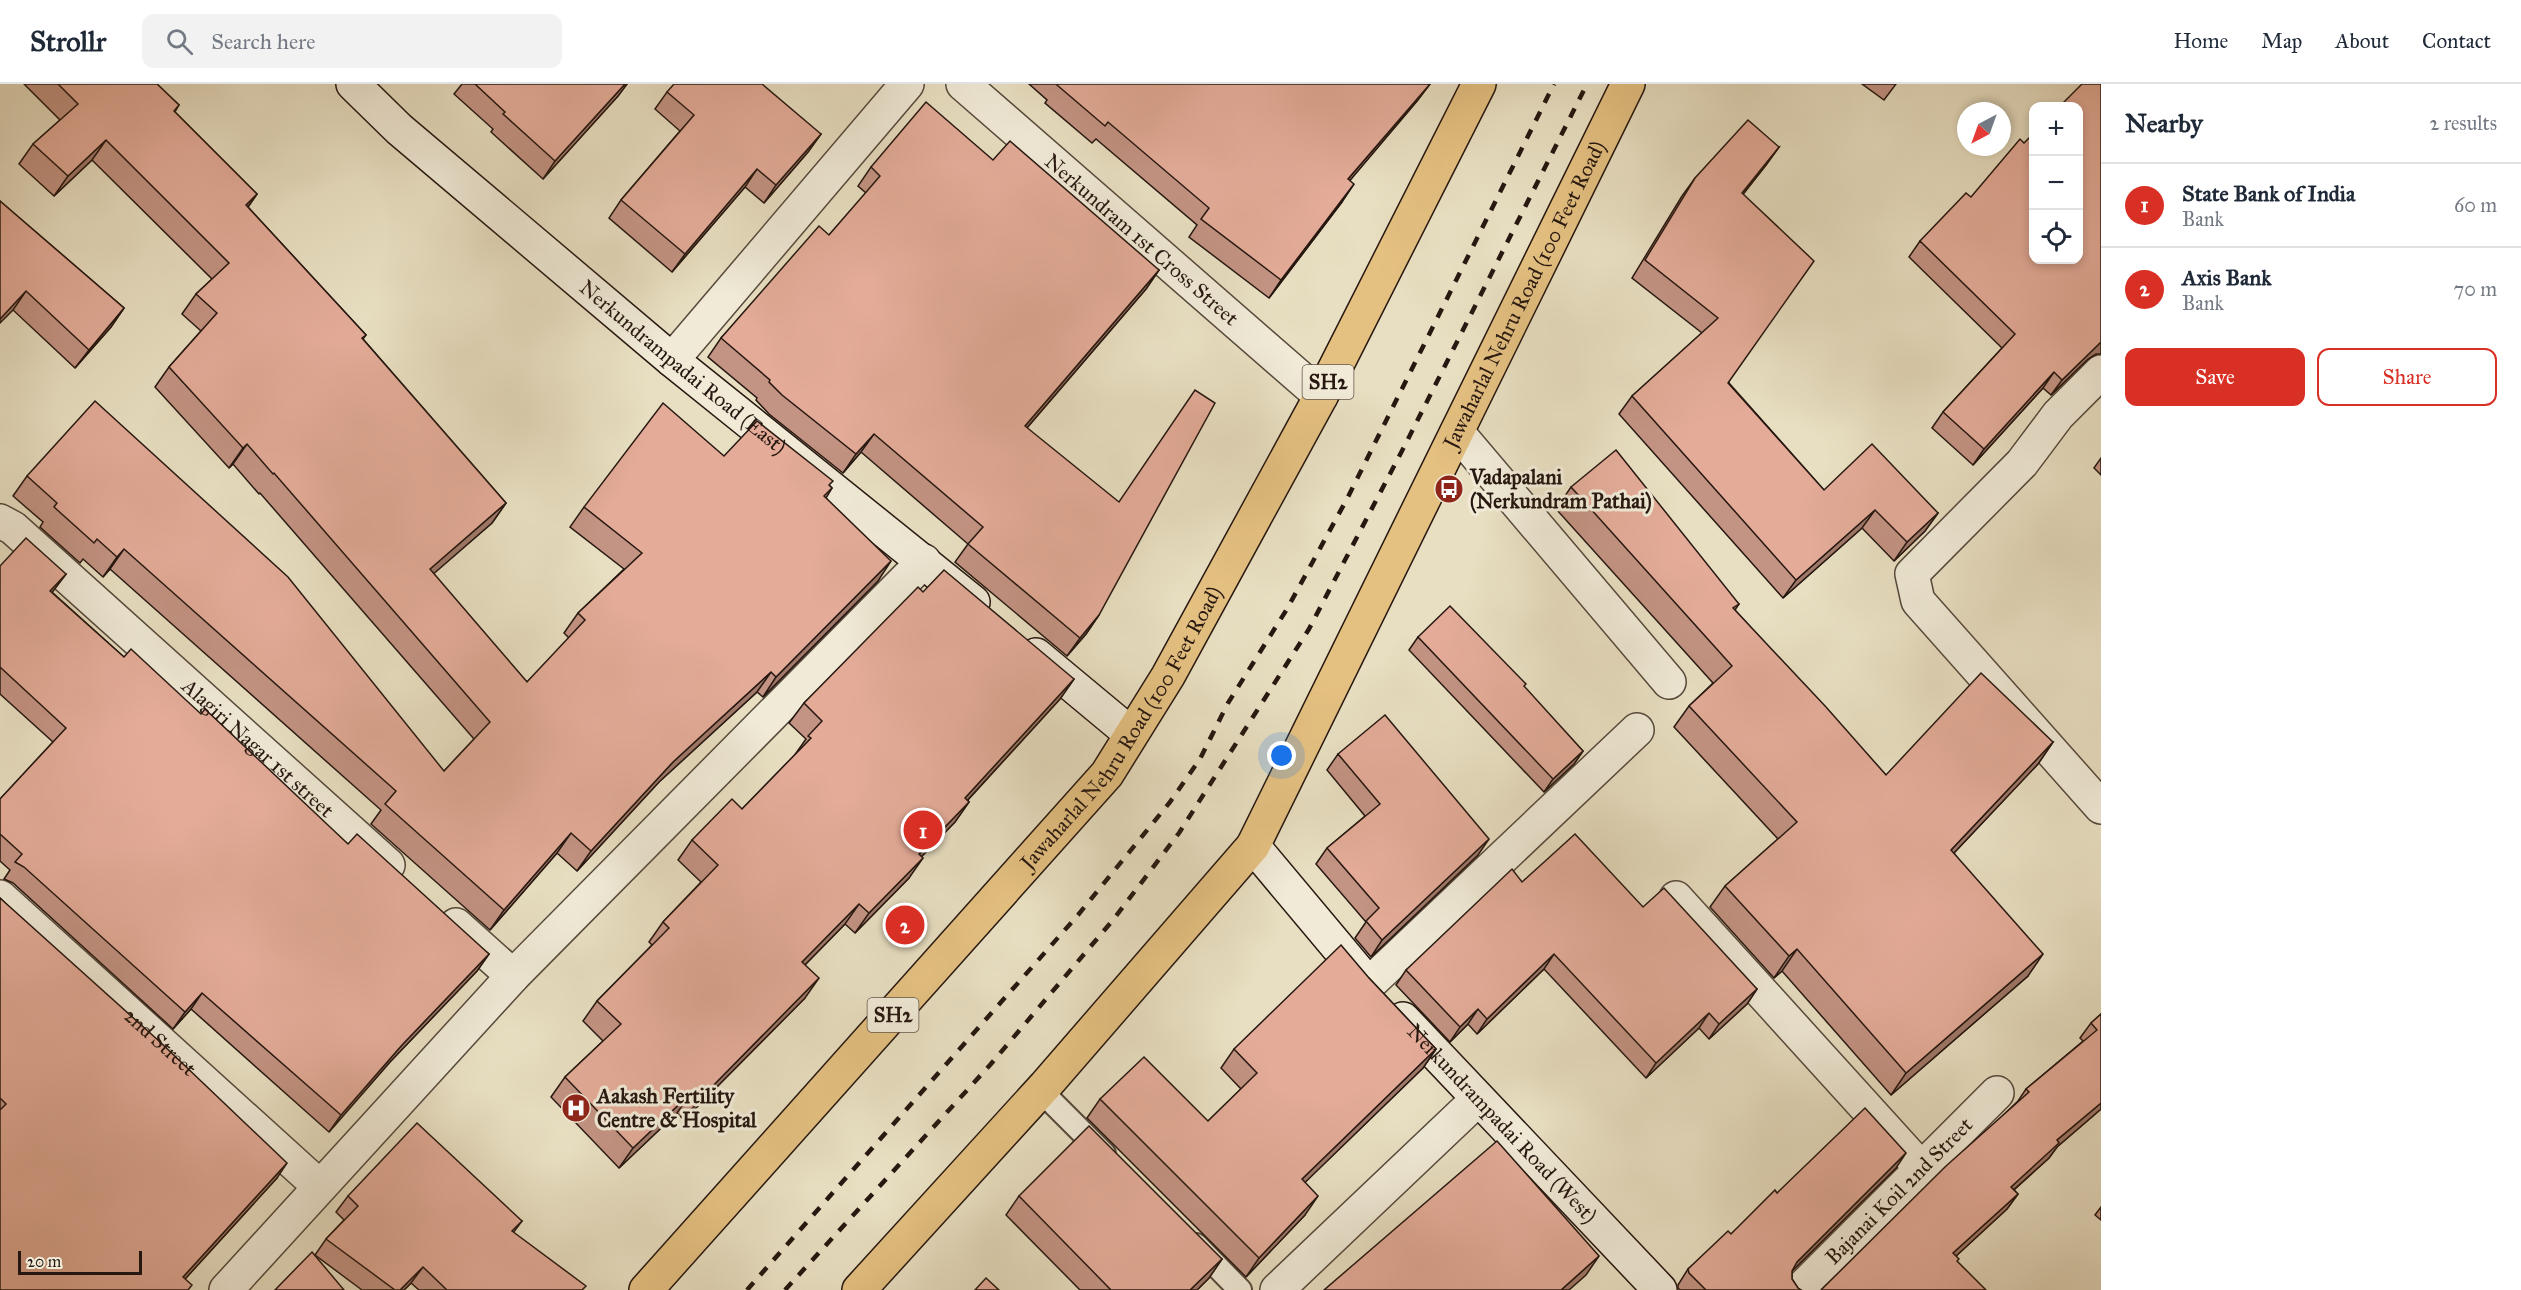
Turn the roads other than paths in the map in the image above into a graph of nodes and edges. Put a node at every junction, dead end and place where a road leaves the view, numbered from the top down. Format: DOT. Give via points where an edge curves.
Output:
graph roads {
  1 [pos="353,84"];
  2 [pos="907,84"];
  3 [pos="963,84"];
  4 [pos="1479,84"];
  5 [pos="1628,84"];
  6 [pos="672,360"];
  7 [pos="2101,372"];
  8 [pos="1321,396"];
  9 [pos="1457,432"];
  10 [pos="0,521"];
  11 [pos="924,561"];
  12 [pos="1669,682"];
  13 [pos="1637,730"];
  14 [pos="1131,734"];
  15 [pos="2101,807"];
  16 [pos="1253,846"];
  17 [pos="0,897"];
  18 [pos="1676,898"];
  19 [pos="513,976"];
  20 [pos="1369,984"];
  21 [pos="1045,1086"];
  22 [pos="1997,1093"];
  23 [pos="1478,1099"];
  24 [pos="1117,1167"];
  25 [pos="1921,1168"];
  26 [pos="319,1186"];
  27 [pos="1182,1232"];
  28 [pos="226,1290"];
  29 [pos="646,1290"];
  30 [pos="859,1290"];
  31 [pos="1240,1290"];
  32 [pos="1277,1290"];
  33 [pos="1660,1290"];
  34 [pos="1800,1290"];
  1 -- 6 [label="street, Nerkundrampadai Road (East)" via="399,129"];
  2 -- 6 [label="street"];
  3 -- 8 [label="street, Nerkundram 1st Cross Street"];
  4 -- 8 [label="main road, Jawaharlal Nehru Road (100 Feet Road) / SH2"];
  5 -- 9 [label="main road, Jawaharlal Nehru Road (100 Feet Road)"];
  6 -- 11 [label="street, Nerkundrampadai Road (East)"];
  7 -- 15 [label="street" via="2058,415 2022,463 1912,574 1918,601"];
  8 -- 14 [label="main road, Jawaharlal Nehru Road (100 Feet Road) / SH2" via="1168,676"];
  9 -- 12 [label="street"];
  9 -- 16 [label="main road, Jawaharlal Nehru Road (100 Feet Road)"];
  10 -- 19 [label="street, Alagiri Nagar 1st street" via="13,528"];
  11 -- 14 [label="street, Nerkundrampadai Road (East)"];
  11 -- 19 [label="street"];
  13 -- 20 [label="street"];
  14 -- 29 [label="main road, Jawaharlal Nehru Road (100 Feet Road) / SH2" via="1107,774"];
  16 -- 20 [label="street, Nerkundrampadai Road (West)"];
  16 -- 21 [label="main road, Jawaharlal Nehru Road (100 Feet Road)"];
  17 -- 26 [label="street, 2nd Street"];
  18 -- 25 [label="street"];
  19 -- 26 [label="street"];
  20 -- 23 [label="street, Nerkundrampadai Road (West)"];
  21 -- 24 [label="lane" via="1051,1101"];
  21 -- 30 [label="main road, Jawaharlal Nehru Road (100 Feet Road)"];
  22 -- 25 [label="street, Bajanai Koil 2nd Street"];
  23 -- 32 [label="street"];
  23 -- 33 [label="street, Nerkundrampadai Road (West)"];
  25 -- 34 [label="street, Bajanai Koil 2nd Street"];
  26 -- 28 [label="street"];
  27 -- 31 [label="lane"];
}
